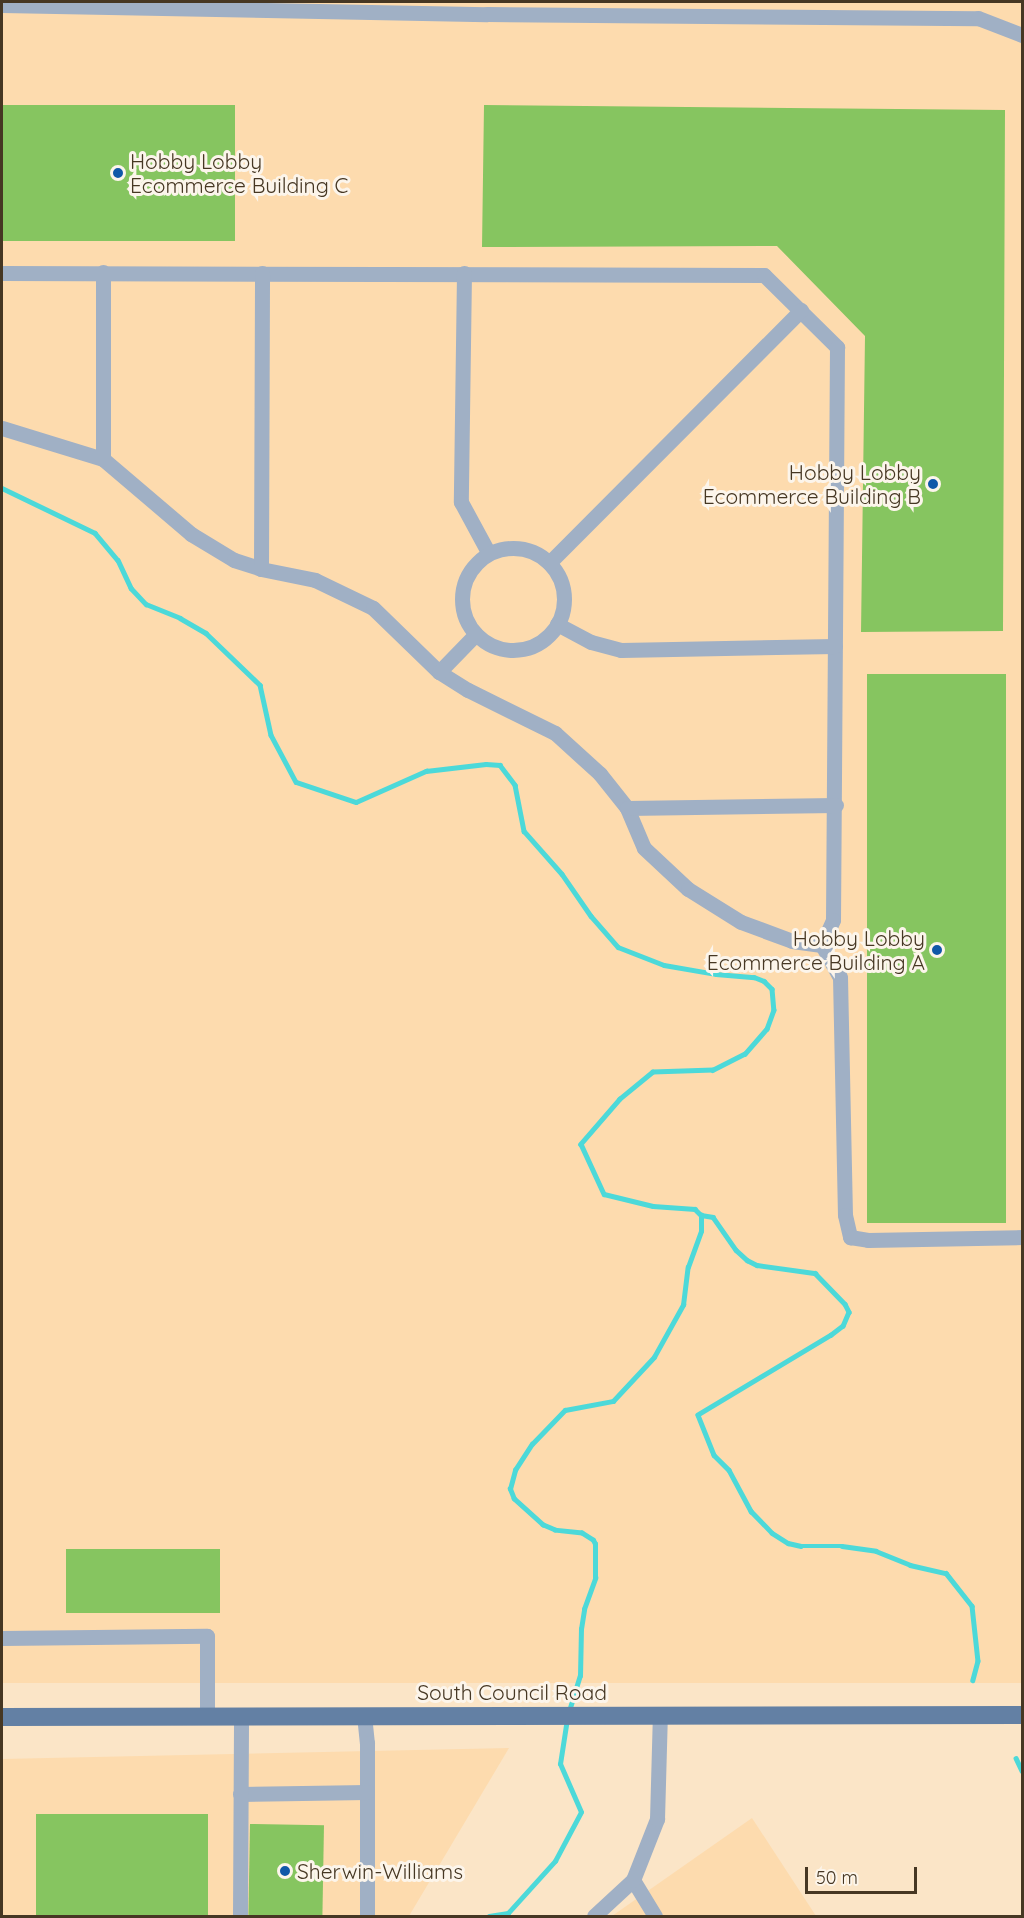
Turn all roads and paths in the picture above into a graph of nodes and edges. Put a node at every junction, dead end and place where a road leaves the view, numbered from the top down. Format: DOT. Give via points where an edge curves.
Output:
graph roads {
  1 [pos="2,5"];
  2 [pos="1023,35"];
  3 [pos="104,272"];
  4 [pos="2,273"];
  5 [pos="262,273"];
  6 [pos="464,273"];
  7 [pos="801,310"];
  8 [pos="2,428"];
  9 [pos="103,459"];
  10 [pos="488,552"];
  11 [pos="549,562"];
  12 [pos="261,569"];
  13 [pos="557,624"];
  14 [pos="476,634"];
  15 [pos="835,646"];
  16 [pos="439,672"];
  17 [pos="836,805"];
  18 [pos="627,808"];
  19 [pos="822,945"];
  20 [pos="1023,1237"];
  21 [pos="2,1638"];
  22 [pos="660,1714"];
  23 [pos="364,1715"];
  24 [pos="1023,1715"];
  25 [pos="207,1716"];
  26 [pos="241,1716"];
  27 [pos="2,1717"];
  28 [pos="367,1792"];
  29 [pos="240,1794"];
  30 [pos="633,1880"];
  31 [pos="240,1917"];
  32 [pos="367,1917"];
  33 [pos="594,1917"];
  34 [pos="655,1917"];
  1 -- 2 [label="lane" via="978,18"];
  3 -- 4 [label="lane"];
  3 -- 5 [label="lane"];
  3 -- 9 [label="lane"];
  5 -- 6 [label="lane"];
  5 -- 12 [label="lane"];
  6 -- 7 [label="lane" via="764,275"];
  6 -- 10 [label="lane" via="461,502"];
  7 -- 11 [label="lane"];
  7 -- 15 [label="lane" via="837,347"];
  8 -- 9 [label="lane"];
  9 -- 12 [label="lane" via="191,534 234,561"];
  10 -- 11 [label="lane" via="522,549"];
  10 -- 14 [label="lane" via="469,573 463,588 462,604"];
  11 -- 13 [label="lane" via="557,573 563,598"];
  12 -- 16 [label="lane" via="315,580 373,608"];
  13 -- 14 [label="lane" via="538,643 519,649 499,648"];
  13 -- 15 [label="lane" via="591,642 621,650"];
  14 -- 16 [label="lane"];
  15 -- 17 [label="lane"];
  16 -- 18 [label="lane" via="555,733 600,774"];
  17 -- 18 [label="lane"];
  17 -- 19 [label="lane" via="834,920"];
  18 -- 19 [label="lane" via="644,848 688,889 741,922 792,941"];
  19 -- 20 [label="lane" via="840,977 845,1215 850,1237"];
  21 -- 25 [label="lane" via="207,1636"];
  22 -- 23 [label="main road, South Council Road"];
  22 -- 24 [label="main road, South Council Road"];
  22 -- 30 [label="lane" via="657,1819"];
  23 -- 26 [label="main road, South Council Road"];
  23 -- 28 [label="lane"];
  25 -- 26 [label="main road, South Council Road"];
  25 -- 27 [label="main road, South Council Road"];
  26 -- 29 [label="lane"];
  28 -- 29 [label="lane"];
  28 -- 32 [label="lane"];
  29 -- 31 [label="lane"];
  30 -- 33 [label="lane"];
  30 -- 34 [label="lane"];
}
